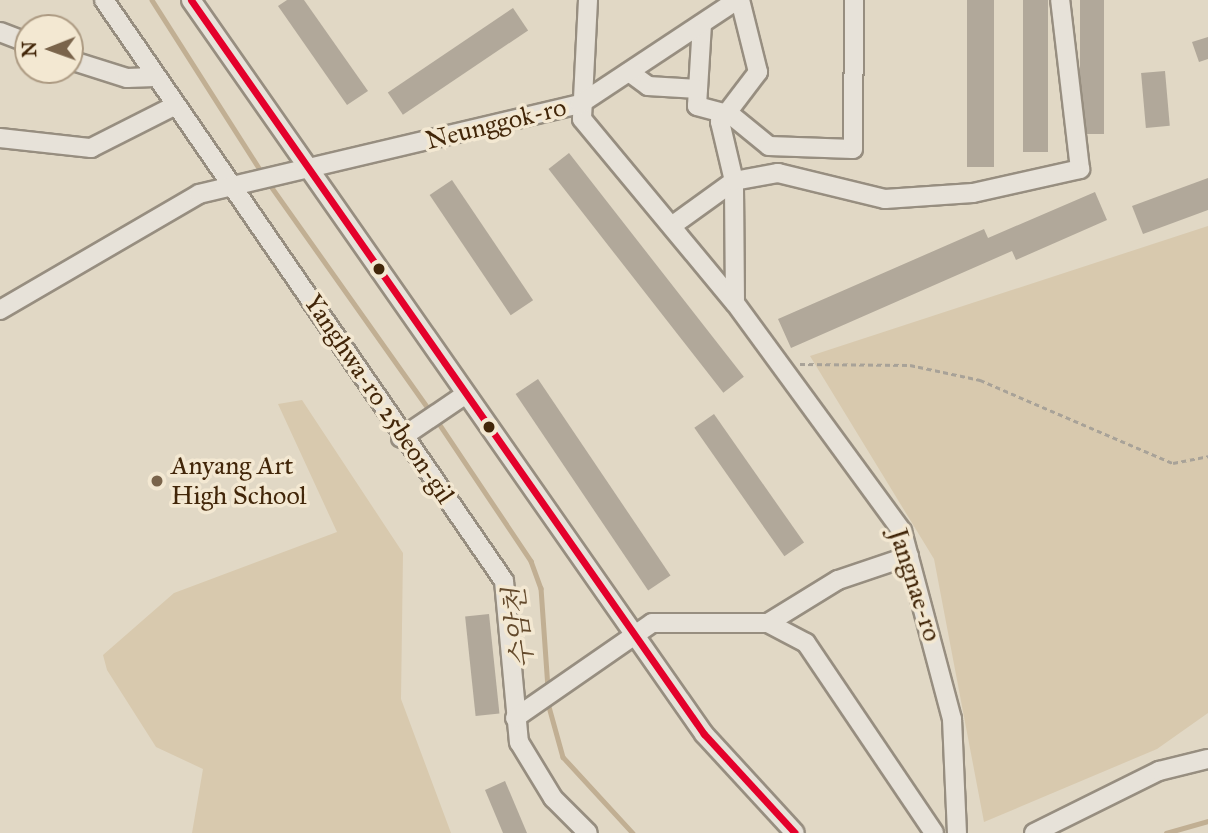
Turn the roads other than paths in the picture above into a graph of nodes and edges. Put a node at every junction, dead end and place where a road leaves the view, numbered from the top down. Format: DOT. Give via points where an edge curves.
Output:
graph roads {
  1 [pos="104,0"];
  2 [pos="191,0"];
  3 [pos="588,0"];
  4 [pos="738,0"];
  5 [pos="854,0"];
  6 [pos="1060,0"];
  7 [pos="702,24"];
  8 [pos="84,64"];
  9 [pos="629,72"];
  10 [pos="155,77"];
  11 [pos="698,89"];
  12 [pos="579,104"];
  13 [pos="174,106"];
  14 [pos="722,114"];
  15 [pos="0,138"];
  16 [pos="769,146"];
  17 [pos="310,170"];
  18 [pos="778,173"];
  19 [pos="734,181"];
  20 [pos="234,184"];
  21 [pos="673,225"];
  22 [pos="735,303"];
  23 [pos="0,310"];
  24 [pos="466,394"];
  25 [pos="408,433"];
  26 [pos="909,556"];
  27 [pos="768,623"];
  28 [pos="636,635"];
  29 [pos="523,713"];
  30 [pos="1208,759"];
  31 [pos="588,833"];
  32 [pos="795,833"];
  33 [pos="934,833"];
  34 [pos="957,833"];
  35 [pos="1034,833"];
  1 -- 10 [label="street, Yanghwa-ro 25beon-gil"];
  2 -- 17 [label="street"];
  3 -- 12 [label="street"];
  4 -- 7 [label="street, Neunggok-ro"];
  4 -- 14 [label="street, Neunggok-ro" via="758,72"];
  5 -- 16 [label="street" via="853,149"];
  6 -- 18 [label="street" via="1080,169 973,192 885,199"];
  7 -- 9 [label="street, Neunggok-ro"];
  7 -- 11 [label="street"];
  8 -- 10 [label="street" via="127,78"];
  9 -- 11 [label="street" via="648,86"];
  9 -- 12 [label="street, Neunggok-ro"];
  10 -- 13 [label="street, Yanghwa-ro 25beon-gil"];
  11 -- 14 [label="street" via="696,106"];
  12 -- 17 [label="street, Neunggok-ro"];
  12 -- 21 [label="street, Jangnae-ro" via="582,119"];
  13 -- 15 [label="street" via="91,148"];
  13 -- 20 [label="street, Yanghwa-ro 25beon-gil"];
  14 -- 16 [label="street"];
  14 -- 19 [label="street"];
  16 -- 18 [label="street"];
  17 -- 20 [label="street, Neunggok-ro"];
  17 -- 24 [label="street"];
  18 -- 19 [label="street"];
  19 -- 21 [label="street"];
  19 -- 22 [label="street"];
  20 -- 23 [label="street, Neunggok-ro" via="199,194"];
  20 -- 25 [label="street, Yanghwa-ro 25beon-gil"];
  21 -- 22 [label="street, Jangnae-ro"];
  22 -- 26 [label="street, Jangnae-ro" via="869,480 902,531"];
  24 -- 25 [label="street"];
  24 -- 28 [label="street"];
  25 -- 29 [label="street, Yanghwa-ro 25beon-gil" via="504,581"];
  26 -- 27 [label="street" via="838,580"];
  26 -- 34 [label="street, Jangnae-ro" via="952,719"];
  27 -- 28 [label="street" via="652,623"];
  27 -- 33 [label="street" via="806,643 895,785"];
  28 -- 29 [label="street"];
  28 -- 32 [label="street" via="730,768"];
  29 -- 31 [label="street, Yanghwa-ro 25beon-gil" via="519,742 553,798"];
  30 -- 35 [label="street" via="1159,771"];
}
